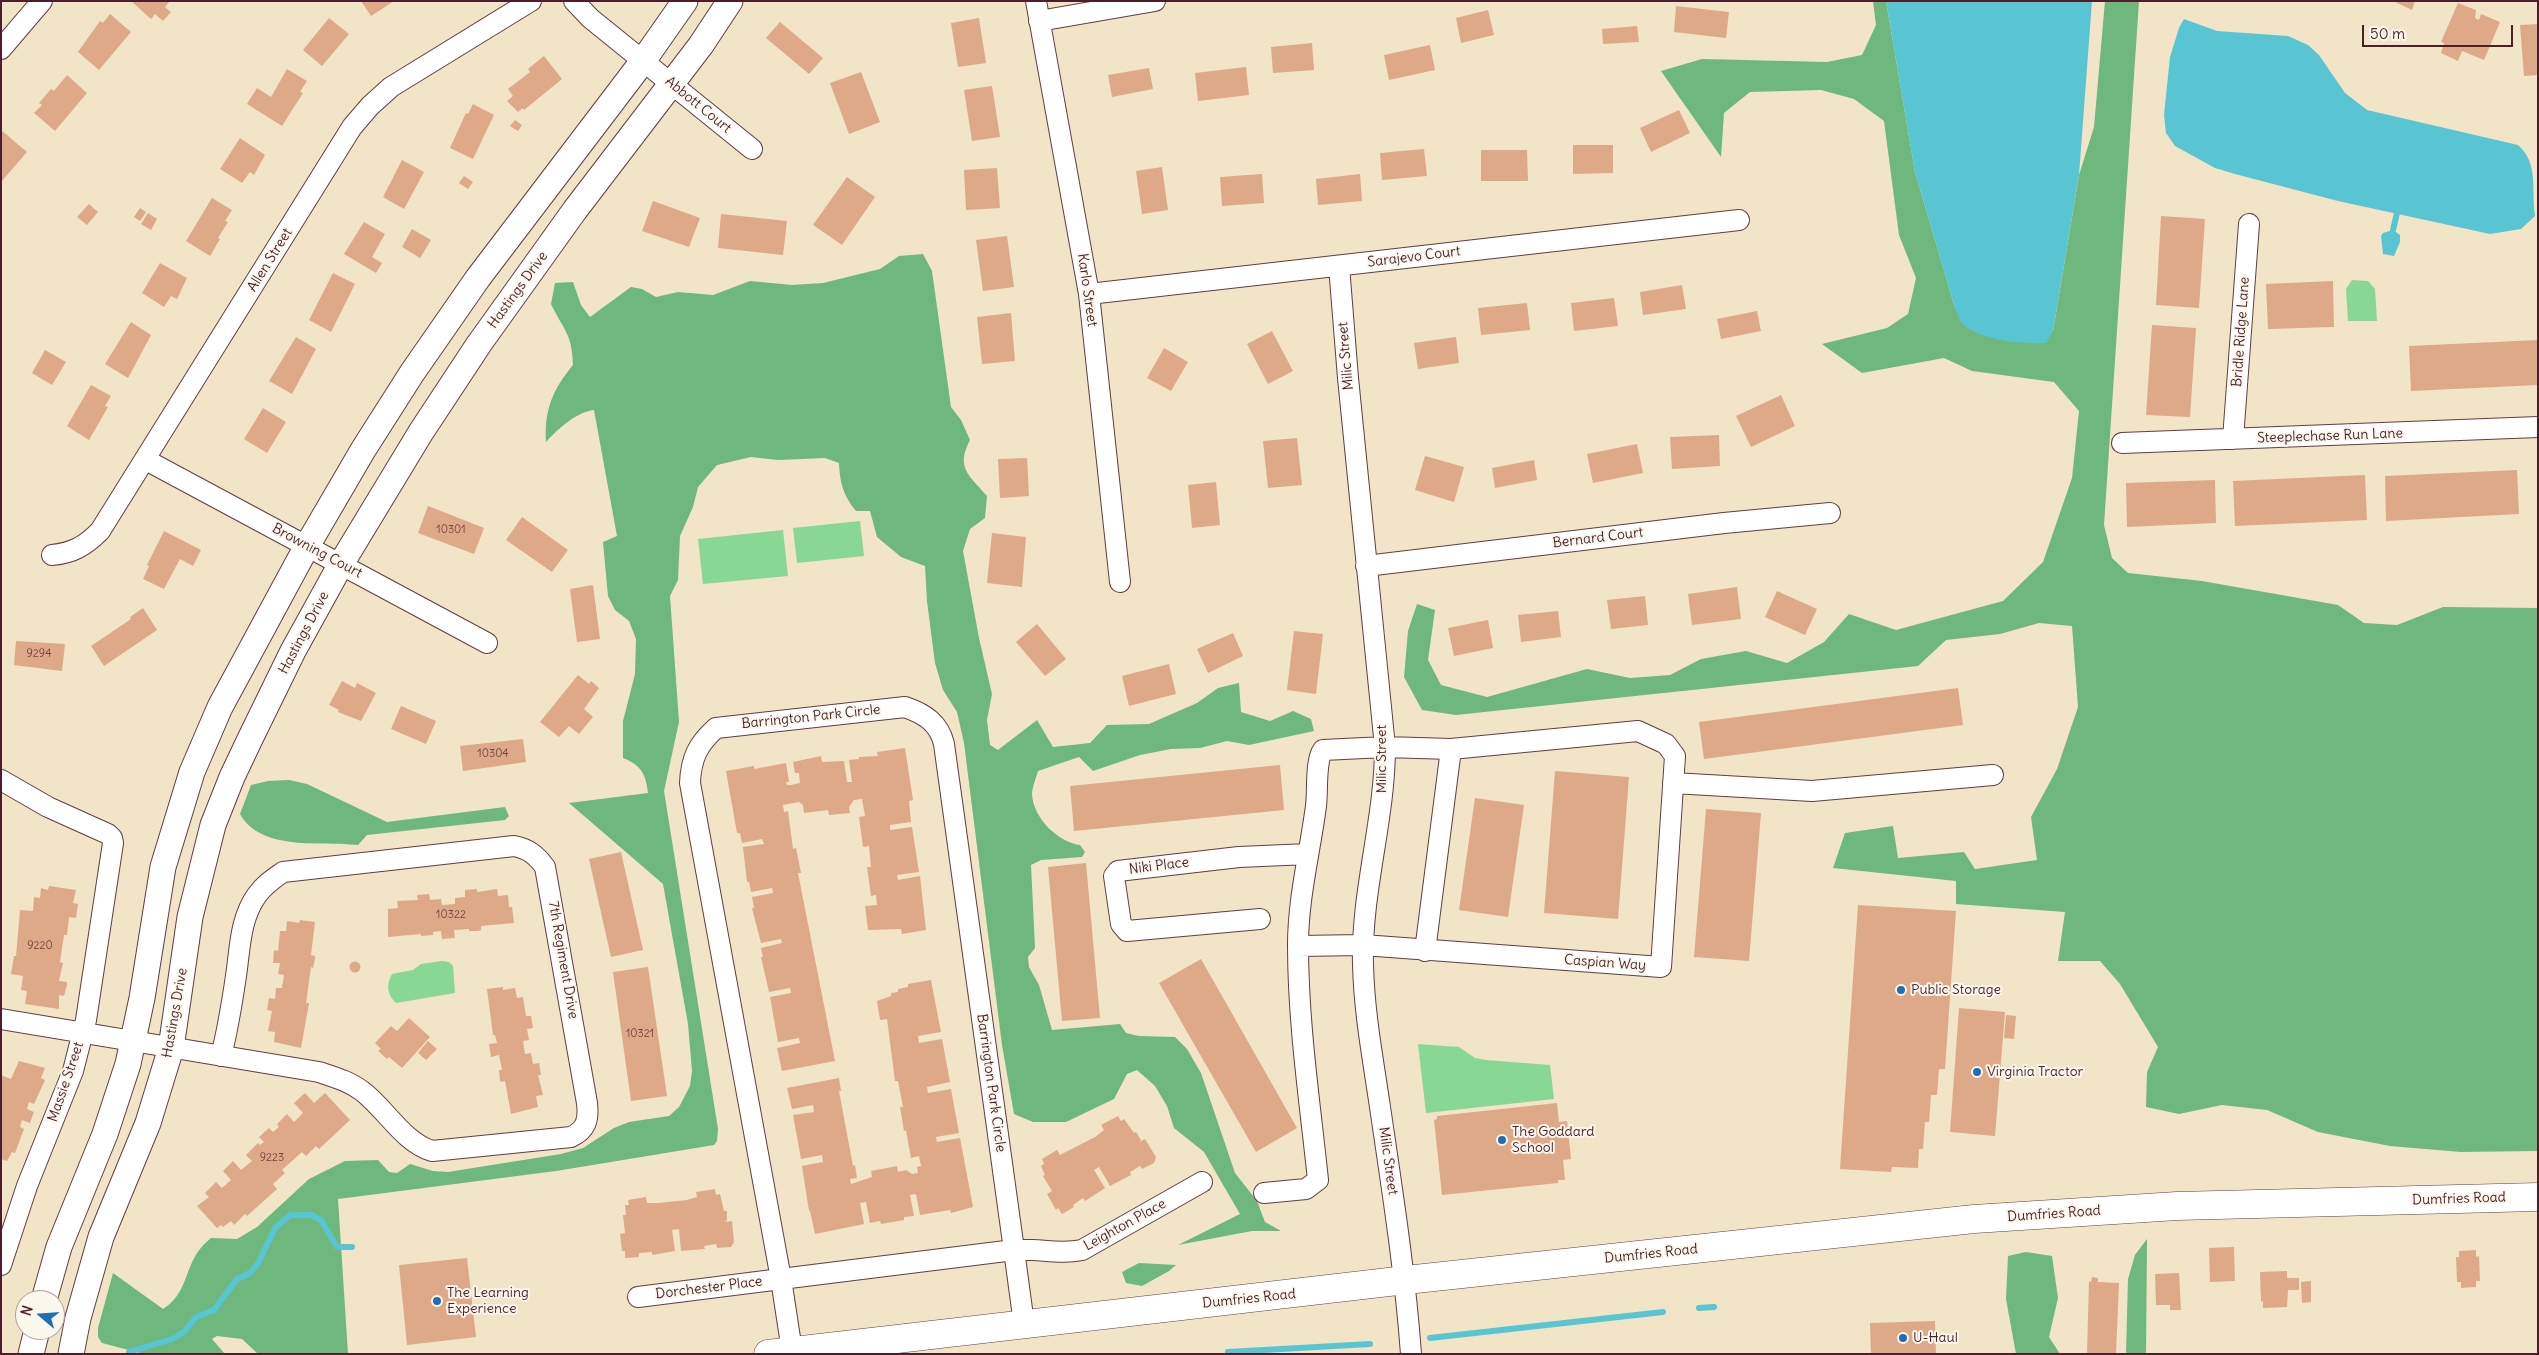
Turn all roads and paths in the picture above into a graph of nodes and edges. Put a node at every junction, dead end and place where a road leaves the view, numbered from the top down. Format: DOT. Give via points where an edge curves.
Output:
graph roads {
  1 [pos="42,1"];
  2 [pos="531,1"];
  3 [pos="574,1"];
  4 [pos="685,1"];
  5 [pos="730,1"];
  6 [pos="1155,1"];
  7 [pos="1038,11"];
  8 [pos="1,49"];
  9 [pos="643,61"];
  10 [pos="671,83"];
  11 [pos="752,149"];
  12 [pos="1738,220"];
  13 [pos="2249,224"];
  14 [pos="1339,266"];
  15 [pos="1089,294"];
  16 [pos="2538,428"];
  17 [pos="2233,439"];
  18 [pos="2122,443"];
  19 [pos="146,460"];
  20 [pos="1830,513"];
  21 [pos="307,546"];
  22 [pos="52,555"];
  23 [pos="341,564"];
  24 [pos="1366,566"];
  25 [pos="1120,582"];
  26 [pos="487,643"];
  27 [pos="1385,747"];
  28 [pos="1451,749"];
  29 [pos="1993,775"];
  30 [pos="1,780"];
  31 [pos="1673,783"];
  32 [pos="1308,854"];
  33 [pos="1260,919"];
  34 [pos="1363,945"];
  35 [pos="1298,946"];
  36 [pos="1425,951"];
  37 [pos="1,1019"];
  38 [pos="83,1032"];
  39 [pos="134,1041"];
  40 [pos="171,1048"];
  41 [pos="221,1056"];
  42 [pos="1202,1182"];
  43 [pos="1264,1193"];
  44 [pos="2538,1197"];
  45 [pos="1014,1250"];
  46 [pos="1,1265"];
  47 [pos="781,1279"];
  48 [pos="1406,1280"];
  49 [pos="47,1290"];
  50 [pos="638,1297"];
  51 [pos="1024,1324"];
  52 [pos="34,1340"];
  53 [pos="780,1352"];
  54 [pos="31,1354"];
  55 [pos="71,1354"];
  56 [pos="1411,1354"];
  1 -- 8 [label="street"];
  2 -- 19 [label="street, Allen Street" via="391,87 352,127"];
  3 -- 9 [label="street, Abbott Court"];
  4 -- 9 [label="street"];
  5 -- 10 [label="street, Hastings Drive"];
  6 -- 7 [label="street"];
  7 -- 15 [label="street, Karlo Street"];
  9 -- 10 [label="street, Abbott Court"];
  9 -- 21 [label="street" via="478,278 363,450"];
  10 -- 11 [label="street, Abbott Court"];
  10 -- 23 [label="street, Hastings Drive" via="479,344"];
  12 -- 14 [label="street, Sarajevo Court"];
  13 -- 17 [label="street, Bridle Ridge Lane"];
  14 -- 15 [label="street, Sarajevo Court"];
  14 -- 24 [label="street, Milic Street"];
  15 -- 25 [label="street, Karlo Street"];
  16 -- 17 [label="street, Steeplechase Run Lane"];
  17 -- 18 [label="street, Steeplechase Run Lane"];
  19 -- 21 [label="street, Browning Court"];
  19 -- 22 [label="street, Allen Street" via="100,531 76,550"];
  20 -- 24 [label="street, Bernard Court"];
  21 -- 23 [label="street, Browning Court"];
  21 -- 39 [label="street" via="220,707 192,772 163,867"];
  23 -- 26 [label="street, Browning Court"];
  23 -- 40 [label="street, Hastings Drive" via="254,731 213,825 190,917"];
  24 -- 27 [label="street, Milic Street"];
  27 -- 28 [label="street, Caspian Way"];
  27 -- 32 [label="street" via="1323,750 1319,755 1319,789"];
  27 -- 34 [label="street, Milic Street" via="1382,797 1369,876"];
  28 -- 31 [label="street, Caspian Way" via="1638,731 1666,744 1675,756"];
  28 -- 36 [label="street"];
  29 -- 31 [label="street" via="1812,791"];
  30 -- 38 [label="street, Massie Street" via="112,838"];
  31 -- 36 [label="street, Caspian Way" via="1661,967"];
  32 -- 33 [label="street, Niki Place" via="1239,857 1118,871 1114,876 1121,924 1127,931"];
  32 -- 35 [label="street"];
  34 -- 35 [label="street"];
  34 -- 36 [label="street, Caspian Way"];
  34 -- 48 [label="street, Milic Street" via="1367,1016"];
  35 -- 43 [label="street" via="1318,1180 1306,1189"];
  37 -- 38 [label="street, 7th Regiment Drive"];
  38 -- 39 [label="street, 7th Regiment Drive"];
  38 -- 46 [label="street, Massie Street" via="73,1071 27,1186"];
  39 -- 40 [label="street, 7th Regiment Drive"];
  39 -- 49 [label="street" via="105,1134 59,1247"];
  40 -- 41 [label="street, 7th Regiment Drive"];
  40 -- 55 [label="street, Hastings Drive" via="148,1123 101,1237"];
  41 -- 41 [label="street, 7th Regiment Drive" via="319,1072 348,1082 372,1100 416,1143 432,1151 570,1137 580,1132 586,1125 588,1103 545,868 537,856 514,846 283,872 257,894 248,910"];
  42 -- 45 [label="street, Leighton Place" via="1082,1250 1059,1253"];
  44 -- 48 [label="main road, Dumfries Road" via="2178,1206 1974,1219"];
  45 -- 47 [label="street"];
  45 -- 47 [label="street, Barrington Park Circle" via="941,732 919,712 905,707 720,727 704,739 695,752 690,783"];
  45 -- 51 [label="street, Barrington Park Circle"];
  47 -- 50 [label="street, Dorchester Place"];
  47 -- 53 [label="street, Barrington Park Circle"];
  48 -- 51 [label="main road, Dumfries Road"];
  48 -- 56 [label="street, Milic Street"];
  51 -- 53 [label="main road, Dumfries Road"];
  52 -- 54 [label="street"];
}
